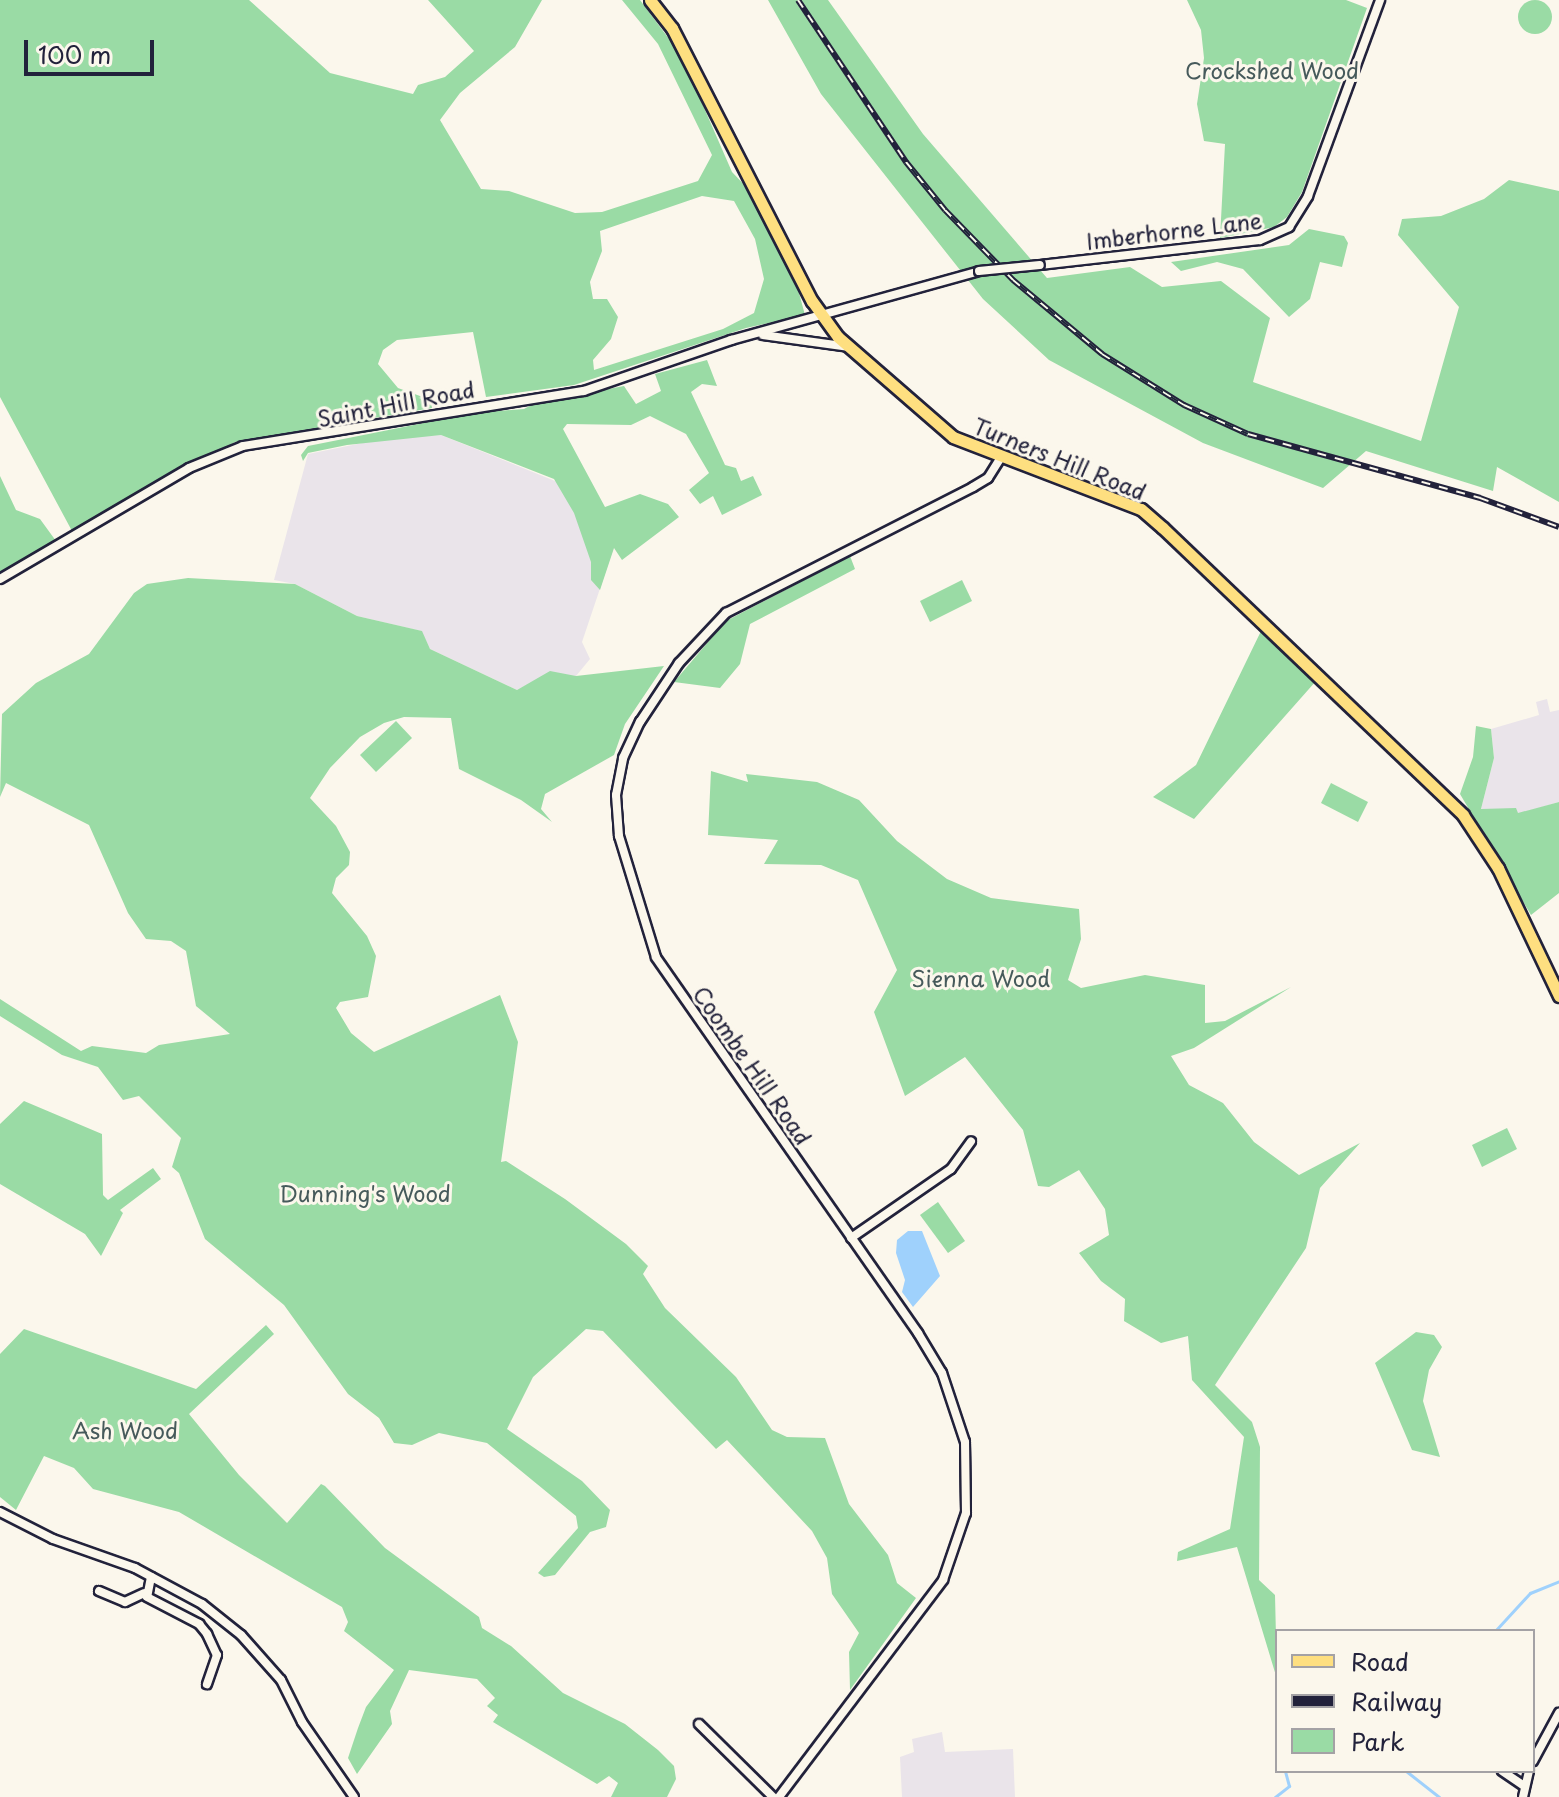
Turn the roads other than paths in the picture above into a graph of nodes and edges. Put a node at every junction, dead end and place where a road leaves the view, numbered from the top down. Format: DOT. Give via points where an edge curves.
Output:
graph roads {
  1 [pos="650,0"];
  2 [pos="1380,0"];
  3 [pos="823,318"];
  4 [pos="756,333"];
  5 [pos="850,347"];
  6 [pos="1001,457"];
  7 [pos="0,579"];
  8 [pos="1559,996"];
  9 [pos="971,1141"];
  10 [pos="851,1238"];
  11 [pos="0,1512"];
  12 [pos="151,1577"];
  13 [pos="99,1591"];
  14 [pos="144,1593"];
  15 [pos="207,1684"];
  16 [pos="1559,1713"];
  17 [pos="699,1724"];
  18 [pos="1535,1757"];
  19 [pos="1505,1773"];
  20 [pos="1528,1773"];
  21 [pos="1524,1786"];
  22 [pos="354,1797"];
  23 [pos="773,1797"];
  24 [pos="779,1797"];
  25 [pos="1523,1797"];
  1 -- 3 [label="main road, Turners Hill Road" via="672,28"];
  2 -- 3 [label="street, Imberhorne Lane, bridge" via="1308,196 1289,227 1260,240 979,271 871,299"];
  3 -- 4 [label="street, Saint Hill Road"];
  3 -- 5 [label="main road, Turners Hill Road"];
  4 -- 5 [label="street"];
  4 -- 7 [label="street, Saint Hill Road" via="584,391 460,408 211,456"];
  5 -- 6 [label="main road, Turners Hill Road" via="953,437"];
  6 -- 8 [label="main road, Turners Hill Road" via="1141,509 1399,751 1463,815 1498,868"];
  6 -- 10 [label="street, Coombe Hill Road" via="988,478 973,487 726,613 679,663 623,758 616,795 619,836 656,957"];
  9 -- 10 [label="street" via="951,1169"];
  10 -- 24 [label="street, Coombe Hill Road" via="942,1373 965,1442 966,1513 943,1580"];
  11 -- 12 [label="street"];
  12 -- 14 [label="street"];
  12 -- 22 [label="street" via="202,1604 241,1635 281,1680 302,1722"];
  13 -- 14 [label="street" via="125,1602"];
  14 -- 15 [label="street" via="207,1634 217,1655"];
  16 -- 18 [label="street"];
  17 -- 23 [label="street"];
  19 -- 21 [label="street"];
  20 -- 21 [label="street"];
  21 -- 25 [label="street"];
}
